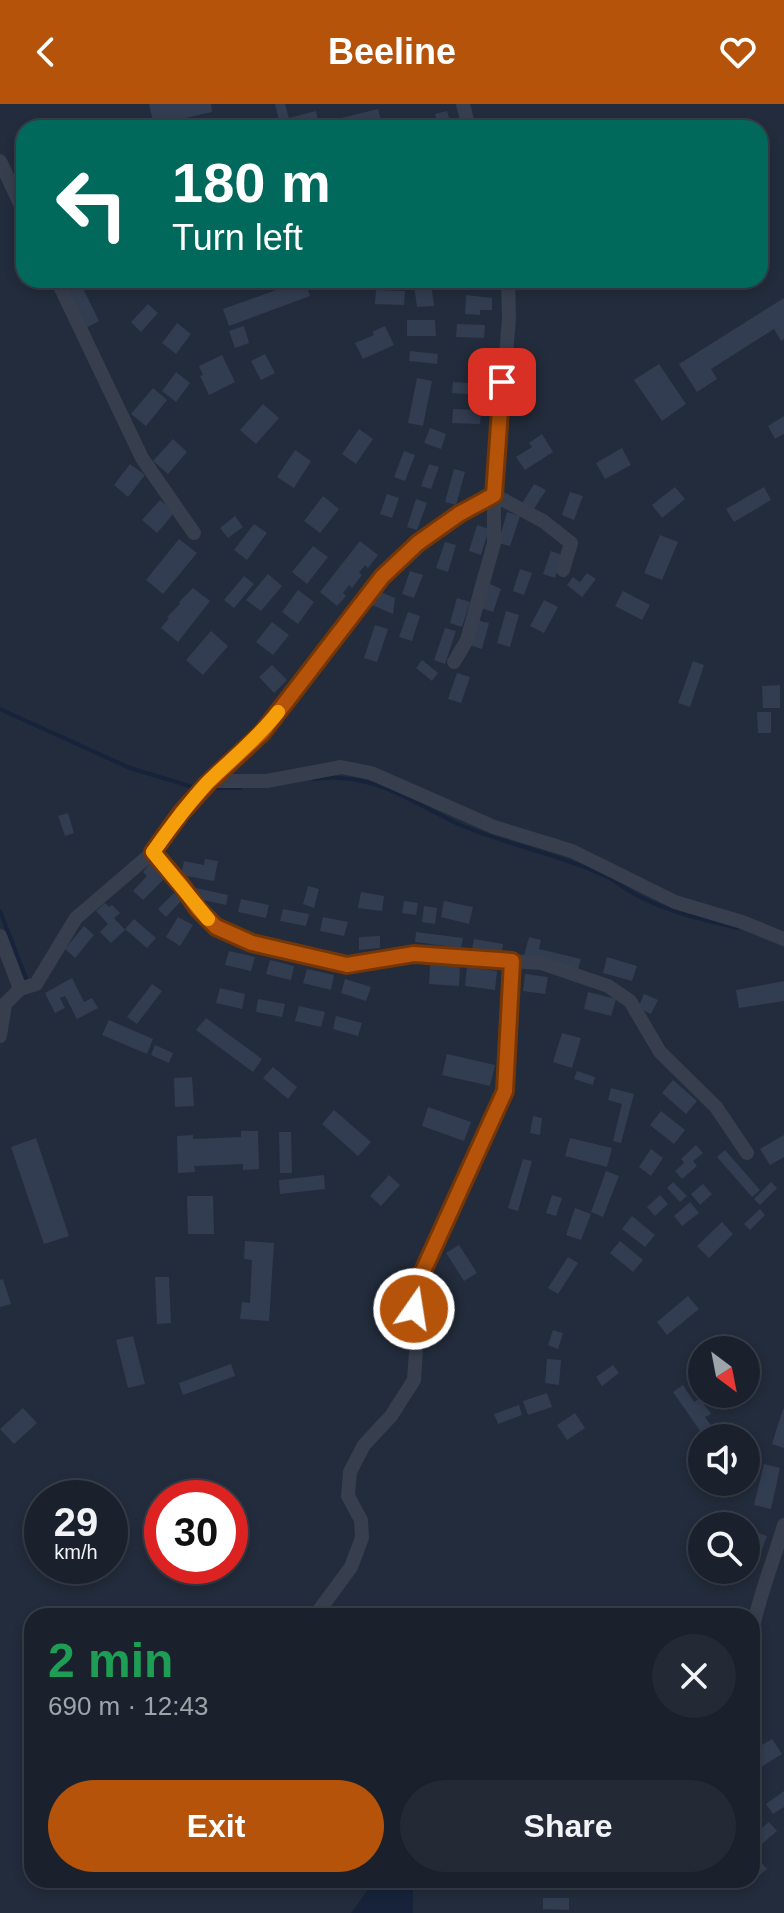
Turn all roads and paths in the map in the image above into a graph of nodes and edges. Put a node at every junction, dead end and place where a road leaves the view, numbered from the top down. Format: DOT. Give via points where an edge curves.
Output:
graph roads {
  1 [pos="0,161"];
  2 [pos="16,195"];
  3 [pos="61,288"];
  4 [pos="508,288"];
  5 [pos="494,495"];
  6 [pos="194,533"];
  7 [pos="563,570"];
  8 [pos="454,662"];
  9 [pos="208,782"];
  10 [pos="153,852"];
  11 [pos="0,936"];
  12 [pos="784,939"];
  13 [pos="512,961"];
  14 [pos="20,989"];
  15 [pos="0,1036"];
  16 [pos="747,1153"];
  17 [pos="784,1525"];
  18 [pos="321,1608"];
  19 [pos="757,1608"];
  1 -- 2 [label="street"];
  3 -- 6 [label="street" via="142,458"];
  4 -- 5 [label="street"];
  5 -- 7 [label="street" via="571,543"];
  5 -- 8 [label="street" via="494,543 467,640"];
  5 -- 9 [label="street" via="418,543 382,577 262,733"];
  9 -- 10 [label="street"];
  9 -- 12 [label="street" via="267,781 341,767 371,773 482,822 572,851 675,902"];
  10 -- 13 [label="street" via="216,927 252,943 347,965 414,954"];
  10 -- 14 [label="street" via="76,918 36,984"];
  11 -- 14 [label="street"];
  13 -- 16 [label="street" via="541,963 583,976 630,1001 660,1052 716,1107"];
  13 -- 18 [label="street" via="505,1091 414,1291 414,1380 350,1472 348,1496 361,1520 362,1538 351,1567"];
  14 -- 15 [label="street" via="5,1004"];
  17 -- 19 [label="street"];
}
